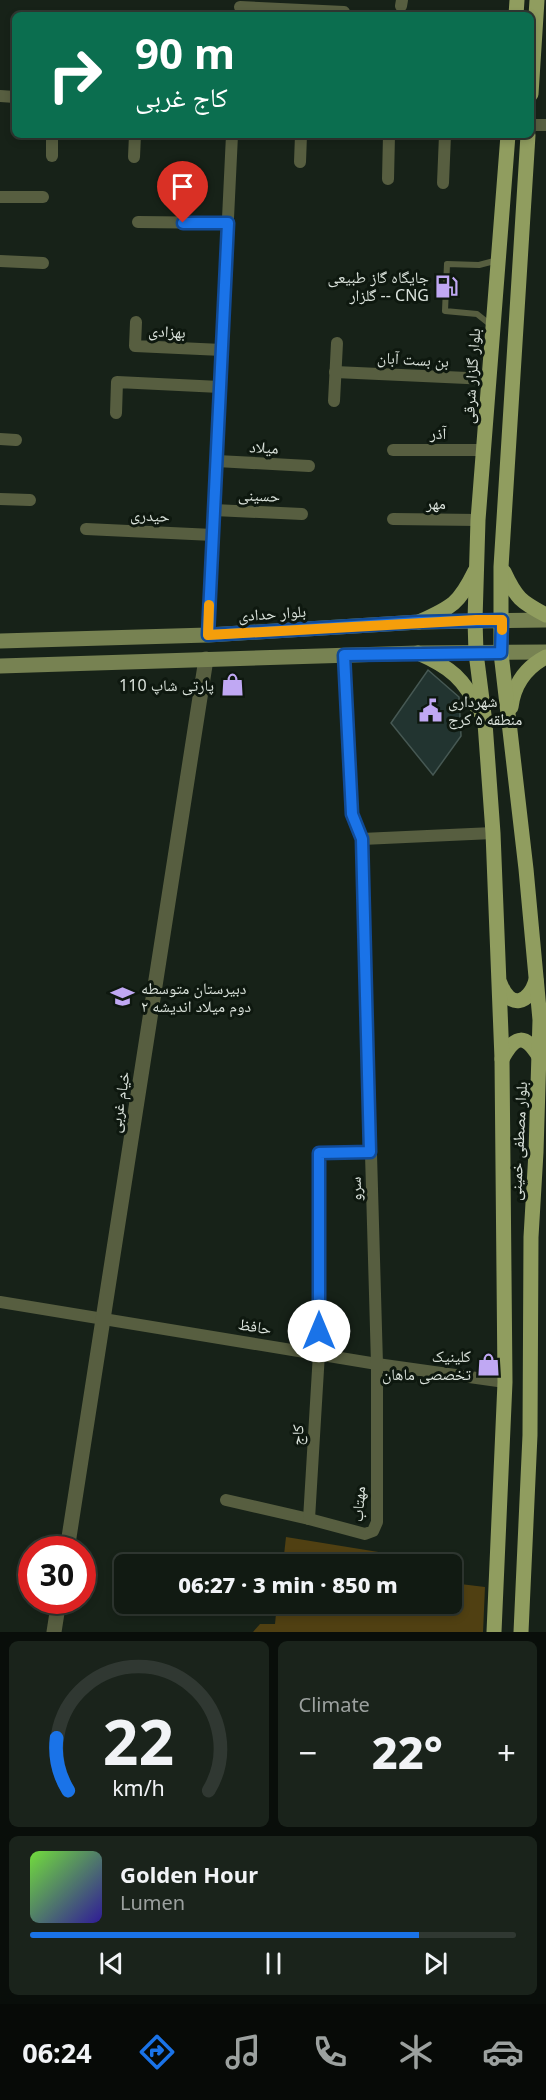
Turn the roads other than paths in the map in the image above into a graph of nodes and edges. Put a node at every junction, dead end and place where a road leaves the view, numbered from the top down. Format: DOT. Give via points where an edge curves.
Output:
graph roads {
  1 [pos="537,0"];
  2 [pos="240,7"];
  3 [pos="344,12"];
  4 [pos="534,47"];
  5 [pos="52,138"];
  6 [pos="135,138"];
  7 [pos="232,138"];
  8 [pos="301,138"];
  9 [pos="389,138"];
  10 [pos="444,138"];
  11 [pos="508,138"];
  12 [pos="528,138"];
  13 [pos="52,156"];
  14 [pos="134,157"];
  15 [pos="300,162"];
  16 [pos="388,178"];
  17 [pos="443,183"];
  18 [pos="43,196"];
  19 [pos="0,197"];
  20 [pos="138,222"];
  21 [pos="228,223"];
  22 [pos="499,260"];
  23 [pos="0,261"];
  24 [pos="43,263"];
  25 [pos="136,322"];
  26 [pos="493,327"];
  27 [pos="337,343"];
  28 [pos="222,350"];
  29 [pos="335,372"];
  30 [pos="489,379"];
  31 [pos="220,387"];
  32 [pos="334,401"];
  33 [pos="116,413"];
  34 [pos="0,439"];
  35 [pos="16,440"];
  36 [pos="393,450"];
  37 [pos="484,450"];
  38 [pos="217,461"];
  39 [pos="309,466"];
  40 [pos="0,499"];
  41 [pos="30,500"];
  42 [pos="214,510"];
  43 [pos="302,514"];
  44 [pos="393,519"];
  45 [pos="478,520"];
  46 [pos="86,529"];
  47 [pos="213,535"];
  48 [pos="501,567"];
  49 [pos="477,568"];
  50 [pos="546,618"];
  51 [pos="476,620"];
  52 [pos="502,620"];
  53 [pos="419,622"];
  54 [pos="208,635"];
  55 [pos="0,641"];
  56 [pos="546,652"];
  57 [pos="418,653"];
  58 [pos="476,653"];
  59 [pos="501,653"];
  60 [pos="344,655"];
  61 [pos="546,657"];
  62 [pos="206,659"];
  63 [pos="0,666"];
  64 [pos="509,722"];
  65 [pos="485,723"];
  66 [pos="493,833"];
  67 [pos="362,839"];
  68 [pos="537,977"];
  69 [pos="499,981"];
  70 [pos="540,1058"];
  71 [pos="502,1059"];
  72 [pos="541,1151"];
  73 [pos="370,1152"];
  74 [pos="0,1302"];
  75 [pos="103,1319"];
  76 [pos="319,1353"];
  77 [pos="377,1364"];
  78 [pos="505,1382"];
  79 [pos="226,1500"];
  80 [pos="309,1519"];
  81 [pos="69,1536"];
  82 [pos="57,1614"];
  83 [pos="54,1632"];
  84 [pos="494,1632"];
  85 [pos="521,1632"];
  1 -- 4 [label="main road"];
  2 -- 3 [label="street"];
  5 -- 13 [label="street"];
  6 -- 14 [label="street"];
  7 -- 21 [label="street"];
  8 -- 15 [label="street"];
  9 -- 16 [label="street"];
  10 -- 17 [label="street"];
  11 -- 22 [label="main road, بلوار گلزار شرقی"];
  12 -- 48 [label="main road"];
  18 -- 19 [label="street"];
  20 -- 21 [label="street"];
  21 -- 28 [label="street"];
  22 -- 26 [label="main road, بلوار گلزار شرقی"];
  22 -- 26 [label="lane" via="478,265 447,264 446,311 477,314"];
  23 -- 24 [label="street"];
  25 -- 28 [label="street, بهزادی" via="135,346"];
  26 -- 30 [label="main road, بلوار گلزار شرقی"];
  27 -- 29 [label="street"];
  28 -- 31 [label="street"];
  29 -- 30 [label="street, بن بست آبان"];
  29 -- 32 [label="street"];
  30 -- 37 [label="main road, بلوار گلزار شرقی"];
  31 -- 33 [label="street" via="117,382"];
  31 -- 38 [label="street"];
  34 -- 35 [label="street"];
  36 -- 37 [label="street, آذر"];
  37 -- 45 [label="main road, بلوار گلزار شرقی"];
  38 -- 39 [label="street, میلاد"];
  38 -- 42 [label="street"];
  40 -- 41 [label="street"];
  42 -- 43 [label="street, حسینی"];
  42 -- 47 [label="street"];
  44 -- 45 [label="street, مهر"];
  45 -- 49 [label="main road, بلوار گلزار شرقی"];
  46 -- 47 [label="street, حیدری"];
  47 -- 54 [label="street"];
  48 -- 50 [label="main road" via="519,600"];
  48 -- 52 [label="main road"];
  49 -- 51 [label="main road, بلوار گلزار شرقی"];
  49 -- 53 [label="main road" via="460,598"];
  50 -- 52 [label="main road, بلوار حدادی"];
  51 -- 52 [label="main road, بلوار حدادی"];
  51 -- 53 [label="main road, بلوار حدادی"];
  51 -- 58 [label="main road, بلوار گلزار شرقی"];
  52 -- 59 [label="main road, بلوار مصطفی خمینی"];
  53 -- 54 [label="main road, بلوار حدادی"];
  54 -- 55 [label="main road, بلوار حدادی"];
  56 -- 59 [label="main road"];
  57 -- 58 [label="main road"];
  57 -- 60 [label="main road"];
  57 -- 65 [label="main road" via="439,662 463,682"];
  58 -- 59 [label="main road"];
  58 -- 65 [label="main road, بلوار مصطفی خمینی"];
  59 -- 64 [label="main road, بلوار مصطفی خمینی"];
  60 -- 62 [label="main road"];
  60 -- 67 [label="street, سرو" via="352,814"];
  61 -- 64 [label="main road" via="520,677 512,697"];
  62 -- 63 [label="main road"];
  62 -- 75 [label="street, خیام غربی"];
  64 -- 68 [label="main road, بلوار مصطفی خمینی"];
  65 -- 66 [label="main road, بلوار مصطفی خمینی"];
  66 -- 67 [label="street"];
  66 -- 69 [label="main road, بلوار مصطفی خمینی"];
  67 -- 73 [label="street, سرو"];
  68 -- 69 [label="main road" via="525,998 513,1001 507,998"];
  68 -- 70 [label="main road, بلوار مصطفی خمینی"];
  69 -- 71 [label="main road, بلوار مصطفی خمینی"];
  70 -- 71 [label="main road" via="531,1043 522,1039 509,1046"];
  70 -- 72 [label="main road, بلوار مصطفی خمینی"];
  71 -- 78 [label="main road, بلوار مصطفی خمینی"];
  72 -- 85 [label="main road, بلوار مصطفی خمینی" via="531,1237 530,1435"];
  73 -- 76 [label="street, کاج" via="319,1153"];
  73 -- 77 [label="street, سرو"];
  74 -- 75 [label="street, حافظ"];
  75 -- 76 [label="street, حافظ"];
  75 -- 81 [label="street, خیام غربی"];
  76 -- 77 [label="street, حافظ"];
  76 -- 80 [label="street, کاج"];
  77 -- 78 [label="street, حافظ"];
  77 -- 80 [label="street, مهتاب" via="377,1522 373,1531 365,1534"];
  78 -- 84 [label="main road, بلوار مصطفی خمینی"];
  79 -- 80 [label="street, مهتاب"];
  82 -- 83 [label="street"];
}
